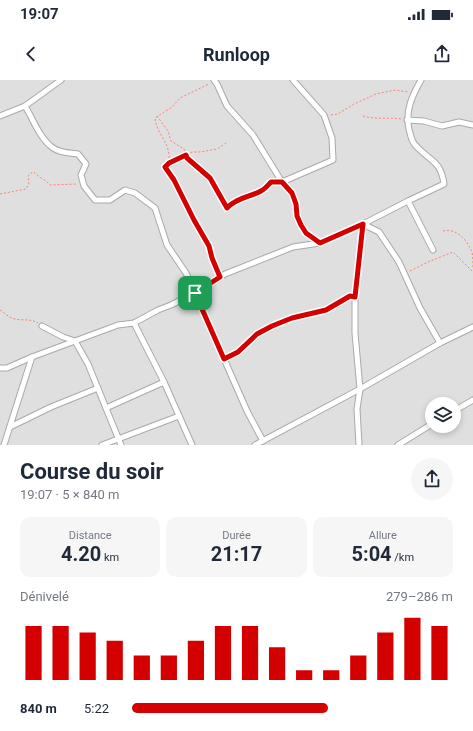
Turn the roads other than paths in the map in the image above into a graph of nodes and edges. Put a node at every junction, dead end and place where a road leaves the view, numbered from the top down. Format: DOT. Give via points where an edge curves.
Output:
graph roads {
  1 [pos="61,80"];
  2 [pos="293,80"];
  3 [pos="421,80"];
  4 [pos="215,82"];
  5 [pos="25,106"];
  6 [pos="0,116"];
  7 [pos="407,120"];
  8 [pos="473,125"];
  9 [pos="282,182"];
  10 [pos="408,201"];
  11 [pos="363,224"];
  12 [pos="320,243"];
  13 [pos="433,250"];
  14 [pos="195,293"];
  15 [pos="355,297"];
  16 [pos="134,323"];
  17 [pos="42,326"];
  18 [pos="473,327"];
  19 [pos="75,341"];
  20 [pos="440,343"];
  21 [pos="32,357"];
  22 [pos="224,359"];
  23 [pos="0,368"];
  24 [pos="164,382"];
  25 [pos="98,388"];
  26 [pos="360,389"];
  27 [pos="473,400"];
  28 [pos="461,407"];
  29 [pos="106,408"];
  30 [pos="179,416"];
  31 [pos="10,427"];
  32 [pos="425,428"];
  33 [pos="119,439"];
  34 [pos="263,440"];
  35 [pos="4,445"];
  36 [pos="102,445"];
  37 [pos="121,445"];
  38 [pos="192,445"];
  39 [pos="255,445"];
  40 [pos="360,445"];
  41 [pos="398,445"];
  1 -- 5 [label="street"];
  2 -- 9 [label="street" via="324,115 332,138 333,160"];
  3 -- 7 [label="street" via="408,108"];
  4 -- 9 [label="street" via="227,106 253,135"];
  5 -- 6 [label="street"];
  5 -- 14 [label="street" via="43,137 54,149 78,154 86,164 81,175 84,186 95,200 110,200 125,190 135,193 155,208 167,245 186,273"];
  7 -- 8 [label="street" via="420,120 442,126 459,122"];
  7 -- 10 [label="street" via="411,141 435,163 442,173 444,184"];
  9 -- 12 [label="street" via="292,193 301,225 306,233"];
  10 -- 11 [label="street"];
  10 -- 13 [label="street"];
  11 -- 12 [label="street"];
  11 -- 15 [label="street"];
  11 -- 20 [label="street" via="380,232"];
  12 -- 14 [label="street" via="293,247 220,277"];
  14 -- 16 [label="street"];
  14 -- 22 [label="street"];
  15 -- 22 [label="street" via="350,296 326,310 272,326 257,334 238,352"];
  15 -- 26 [label="street"];
  16 -- 19 [label="street" via="118,325"];
  16 -- 24 [label="street"];
  17 -- 19 [label="street"];
  18 -- 20 [label="street"];
  19 -- 21 [label="street"];
  19 -- 25 [label="street"];
  20 -- 26 [label="street"];
  21 -- 23 [label="street" via="7,368"];
  21 -- 31 [label="street"];
  22 -- 34 [label="street" via="247,412"];
  24 -- 29 [label="street"];
  24 -- 30 [label="street"];
  25 -- 29 [label="street"];
  25 -- 31 [label="street"];
  26 -- 34 [label="street"];
  26 -- 40 [label="street" via="357,409"];
  27 -- 28 [label="street"];
  29 -- 33 [label="street"];
  30 -- 33 [label="street"];
  30 -- 38 [label="street"];
  31 -- 35 [label="street"];
  32 -- 41 [label="street"];
  33 -- 36 [label="street"];
  33 -- 37 [label="street"];
  34 -- 39 [label="street"];
}
